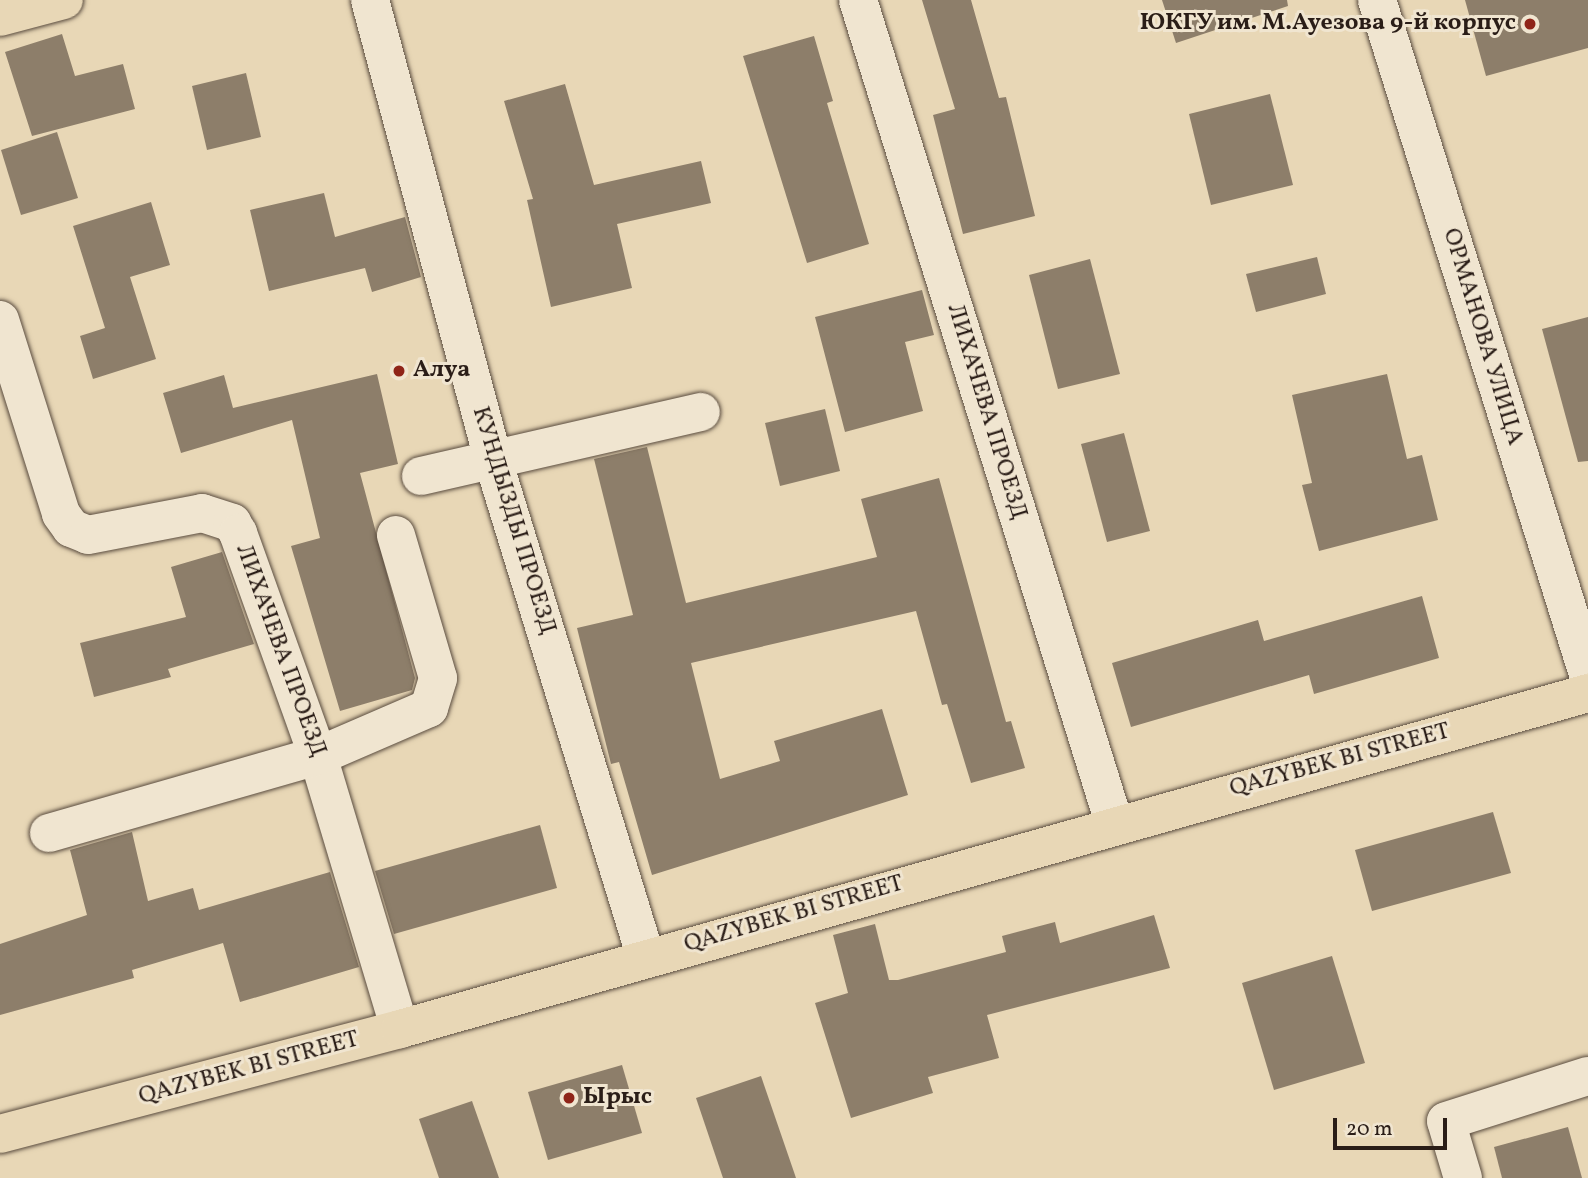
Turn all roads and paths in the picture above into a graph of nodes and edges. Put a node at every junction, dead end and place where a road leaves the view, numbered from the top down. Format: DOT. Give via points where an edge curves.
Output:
graph roads {
  1 [pos="64,0"];
  2 [pos="370,0"];
  3 [pos="858,0"];
  4 [pos="1377,0"];
  5 [pos="0,17"];
  6 [pos="0,320"];
  7 [pos="701,412"];
  8 [pos="493,460"];
  9 [pos="421,477"];
  10 [pos="396,535"];
  11 [pos="1579,621"];
  12 [pos="1588,674"];
  13 [pos="1588,693"];
  14 [pos="318,756"];
  15 [pos="1114,823"];
  16 [pos="49,834"];
  17 [pos="646,958"];
  18 [pos="400,1029"];
  19 [pos="1588,1076"];
  20 [pos="0,1134"];
  21 [pos="1463,1178"];
  1 -- 5 [label="main road"];
  2 -- 8 [label="street, КУНДЫЗДЫ ПРОЕЗД"];
  3 -- 15 [label="street, ЛИХАЧЕВА ПРОЕЗД"];
  4 -- 11 [label="street, ОРМАНОВА УЛИЦА"];
  6 -- 14 [label="street, ЛИХАЧЕВА ПРОЕЗД" via="61,514 71,528 88,535 202,513 232,523 244,544"];
  7 -- 8 [label="street"];
  8 -- 9 [label="street"];
  8 -- 17 [label="street, КУНДЫЗДЫ ПРОЕЗД"];
  10 -- 14 [label="street" via="438,678 429,708"];
  11 -- 12 [label="street, ОРМАНОВА УЛИЦА"];
  13 -- 15 [label="main road, QAZYBEK BI STREET"];
  14 -- 16 [label="street"];
  14 -- 18 [label="street, ЛИХАЧЕВА ПРОЕЗД"];
  15 -- 17 [label="main road, QAZYBEK BI STREET"];
  17 -- 18 [label="main road, QAZYBEK BI STREET"];
  18 -- 20 [label="main road, QAZYBEK BI STREET"];
  19 -- 21 [label="street" via="1446,1121"];
}
